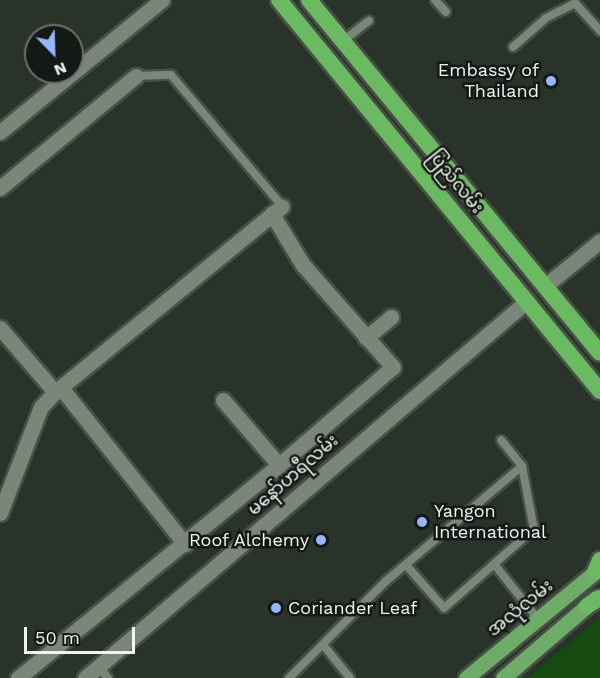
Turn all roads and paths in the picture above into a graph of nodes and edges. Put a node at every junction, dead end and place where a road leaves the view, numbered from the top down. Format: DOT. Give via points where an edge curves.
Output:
graph roads {
  1 [pos="162,0"];
  2 [pos="279,0"];
  3 [pos="309,0"];
  4 [pos="435,0"];
  5 [pos="446,12"];
  6 [pos="369,21"];
  7 [pos="600,31"];
  8 [pos="343,41"];
  9 [pos="513,47"];
  10 [pos="136,76"];
  11 [pos="0,132"];
  12 [pos="0,188"];
  13 [pos="277,210"];
  14 [pos="600,241"];
  15 [pos="545,286"];
  16 [pos="527,301"];
  17 [pos="392,317"];
  18 [pos="0,328"];
  19 [pos="366,338"];
  20 [pos="600,353"];
  21 [pos="58,390"];
  22 [pos="600,391"];
  23 [pos="223,400"];
  24 [pos="501,440"];
  25 [pos="279,465"];
  26 [pos="522,466"];
  27 [pos="0,513"];
  28 [pos="185,544"];
  29 [pos="494,564"];
  30 [pos="406,565"];
  31 [pos="598,566"];
  32 [pos="596,599"];
  33 [pos="538,619"];
  34 [pos="553,635"];
  35 [pos="324,646"];
  36 [pos="103,673"];
  37 [pos="18,678"];
  38 [pos="85,678"];
  39 [pos="289,678"];
  40 [pos="350,678"];
  41 [pos="465,678"];
  42 [pos="503,678"];
  1 -- 11 [label="street"];
  2 -- 16 [label="highway, ပြည်လမ်း"];
  3 -- 8 [label="highway, ပြည်လမ်း"];
  4 -- 5 [label="lane"];
  6 -- 8 [label="lane"];
  7 -- 9 [label="lane" via="575,3 546,18"];
  8 -- 15 [label="highway, ပြည်လမ်း"];
  10 -- 12 [label="street"];
  10 -- 13 [label="lane" via="171,75"];
  13 -- 19 [label="street" via="303,265"];
  13 -- 21 [label="street"];
  14 -- 15 [label="street"];
  15 -- 20 [label="highway, ပြည်လမ်း"];
  16 -- 22 [label="highway, ပြည်လမ်း"];
  16 -- 36 [label="street, မနော်ဟရီလမ်း"];
  17 -- 19 [label="street"];
  18 -- 21 [label="street"];
  19 -- 25 [label="street" via="393,367"];
  21 -- 27 [label="street" via="42,407"];
  21 -- 28 [label="street"];
  23 -- 25 [label="street"];
  24 -- 26 [label="lane"];
  25 -- 28 [label="street"];
  26 -- 29 [label="lane" via="534,529"];
  26 -- 30 [label="lane"];
  28 -- 37 [label="street"];
  29 -- 30 [label="lane" via="444,608"];
  29 -- 33 [label="lane"];
  30 -- 35 [label="lane"];
  31 -- 33 [label="main road, အလုံလမ်း"];
  32 -- 34 [label="main road"];
  33 -- 34 [label="main road"];
  33 -- 41 [label="main road, အလုံလမ်း"];
  34 -- 42 [label="main road"];
  35 -- 39 [label="lane"];
  35 -- 40 [label="lane"];
  36 -- 38 [label="street, မနော်ဟရီလမ်း"];
}
